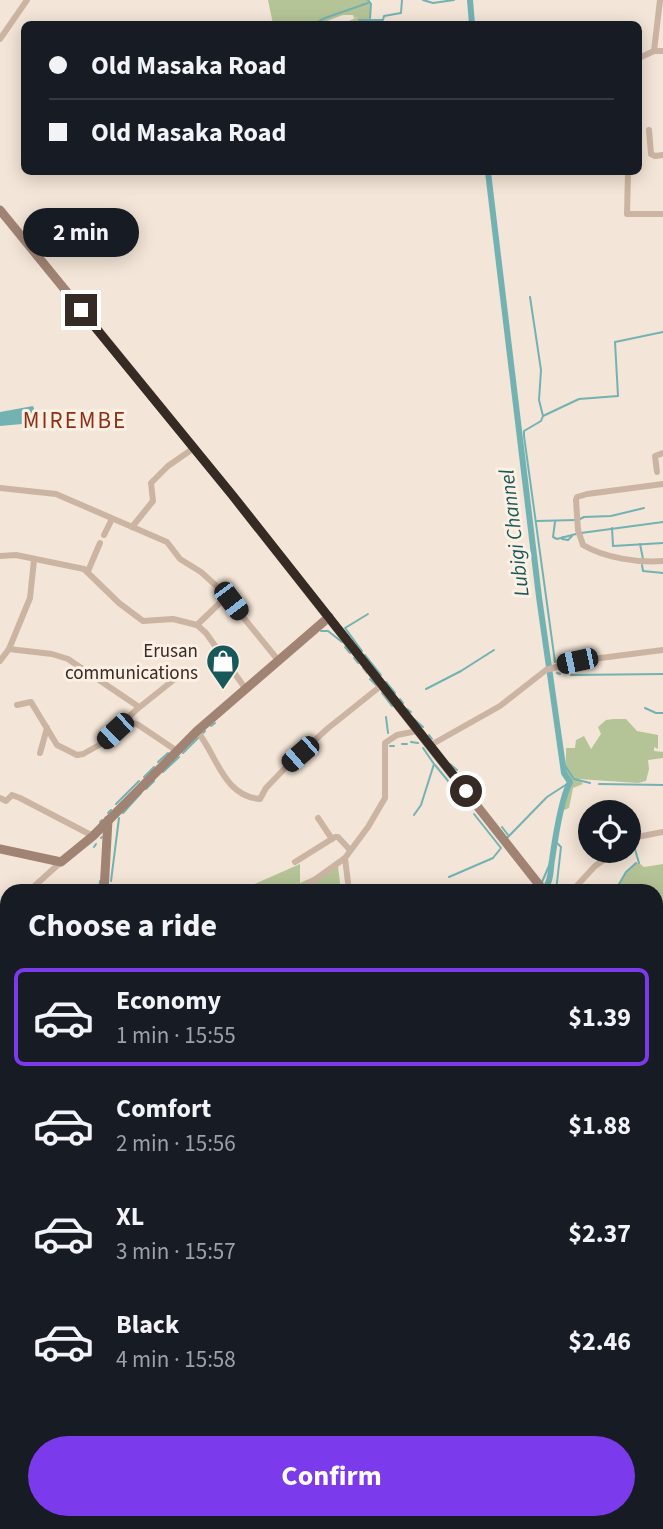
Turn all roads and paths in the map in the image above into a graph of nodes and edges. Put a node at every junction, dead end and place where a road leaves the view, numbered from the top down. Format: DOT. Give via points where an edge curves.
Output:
graph roads {
  1 [pos="27,0"];
  2 [pos="660,0"];
  3 [pos="0,39"];
  4 [pos="654,51"];
  5 [pos="663,51"];
  6 [pos="642,57"];
  7 [pos="649,130"];
  8 [pos="663,155"];
  9 [pos="628,175"];
  10 [pos="0,210"];
  11 [pos="663,214"];
  12 [pos="194,448"];
  13 [pos="663,453"];
  14 [pos="657,472"];
  15 [pos="663,484"];
  16 [pos="0,488"];
  17 [pos="112,519"];
  18 [pos="132,527"];
  19 [pos="104,534"];
  20 [pos="100,543"];
  21 [pos="0,556"];
  22 [pos="34,560"];
  23 [pos="663,561"];
  24 [pos="88,572"];
  25 [pos="227,596"];
  26 [pos="329,617"];
  27 [pos="197,625"];
  28 [pos="9,649"];
  29 [pos="663,650"];
  30 [pos="278,660"];
  31 [pos="0,662"];
  32 [pos="176,678"];
  33 [pos="382,685"];
  34 [pos="245,688"];
  35 [pos="17,705"];
  36 [pos="139,707"];
  37 [pos="123,722"];
  38 [pos="47,728"];
  39 [pos="197,731"];
  40 [pos="417,731"];
  41 [pos="429,746"];
  42 [pos="177,751"];
  43 [pos="40,753"];
  44 [pos="0,798"];
  45 [pos="318,818"];
  46 [pos="108,820"];
  47 [pos="663,832"];
  48 [pos="641,835"];
  49 [pos="93,836"];
  50 [pos="332,839"];
  51 [pos="0,849"];
  52 [pos="350,850"];
  53 [pos="345,858"];
  54 [pos="61,862"];
  55 [pos="295,862"];
  56 [pos="599,863"];
  57 [pos="37,884"];
  58 [pos="104,884"];
  59 [pos="309,884"];
  60 [pos="348,884"];
  61 [pos="538,884"];
  62 [pos="578,884"];
  1 -- 3 [label="street"];
  2 -- 4 [label="street"];
  4 -- 5 [label="street"];
  4 -- 6 [label="street"];
  7 -- 8 [label="street" via="652,154"];
  9 -- 11 [label="street" via="627,214"];
  10 -- 12 [label="main road"];
  12 -- 18 [label="street" via="151,483 152,501"];
  12 -- 26 [label="main road"];
  13 -- 14 [label="street" via="655,456"];
  15 -- 23 [label="street" via="587,494 576,500 583,545 612,556"];
  16 -- 17 [label="street" via="56,494"];
  17 -- 18 [label="street"];
  17 -- 19 [label="street"];
  18 -- 25 [label="street" via="167,542 180,559"];
  20 -- 24 [label="street"];
  21 -- 22 [label="street"];
  22 -- 24 [label="street"];
  22 -- 28 [label="street" via="30,598"];
  24 -- 27 [label="street" via="143,621 173,619"];
  25 -- 27 [label="street"];
  25 -- 30 [label="street"];
  26 -- 30 [label="main road"];
  26 -- 33 [label="main road"];
  27 -- 34 [label="street"];
  28 -- 31 [label="street"];
  28 -- 36 [label="street" via="68,659"];
  29 -- 41 [label="street" via="549,669 500,706"];
  30 -- 34 [label="main road"];
  32 -- 36 [label="street"];
  33 -- 39 [label="street" via="288,765 260,799 242,795 231,786"];
  33 -- 40 [label="main road"];
  34 -- 39 [label="main road"];
  35 -- 38 [label="street" via="31,702"];
  36 -- 37 [label="street"];
  37 -- 38 [label="street" via="94,750 77,755 57,745"];
  37 -- 42 [label="street" via="136,724"];
  38 -- 43 [label="street"];
  39 -- 42 [label="main road"];
  40 -- 41 [label="main road"];
  40 -- 52 [label="street" via="385,743 385,798"];
  41 -- 61 [label="main road"];
  42 -- 46 [label="main road"];
  44 -- 49 [label="street" via="20,798"];
  45 -- 50 [label="street"];
  46 -- 49 [label="main road"];
  46 -- 58 [label="main road"];
  47 -- 48 [label="street"];
  49 -- 54 [label="main road"];
  50 -- 52 [label="street" via="338,837"];
  50 -- 55 [label="street"];
  51 -- 54 [label="main road"];
  52 -- 53 [label="street"];
  53 -- 59 [label="street"];
  53 -- 60 [label="street"];
  54 -- 57 [label="street"];
  56 -- 62 [label="street"];
}
